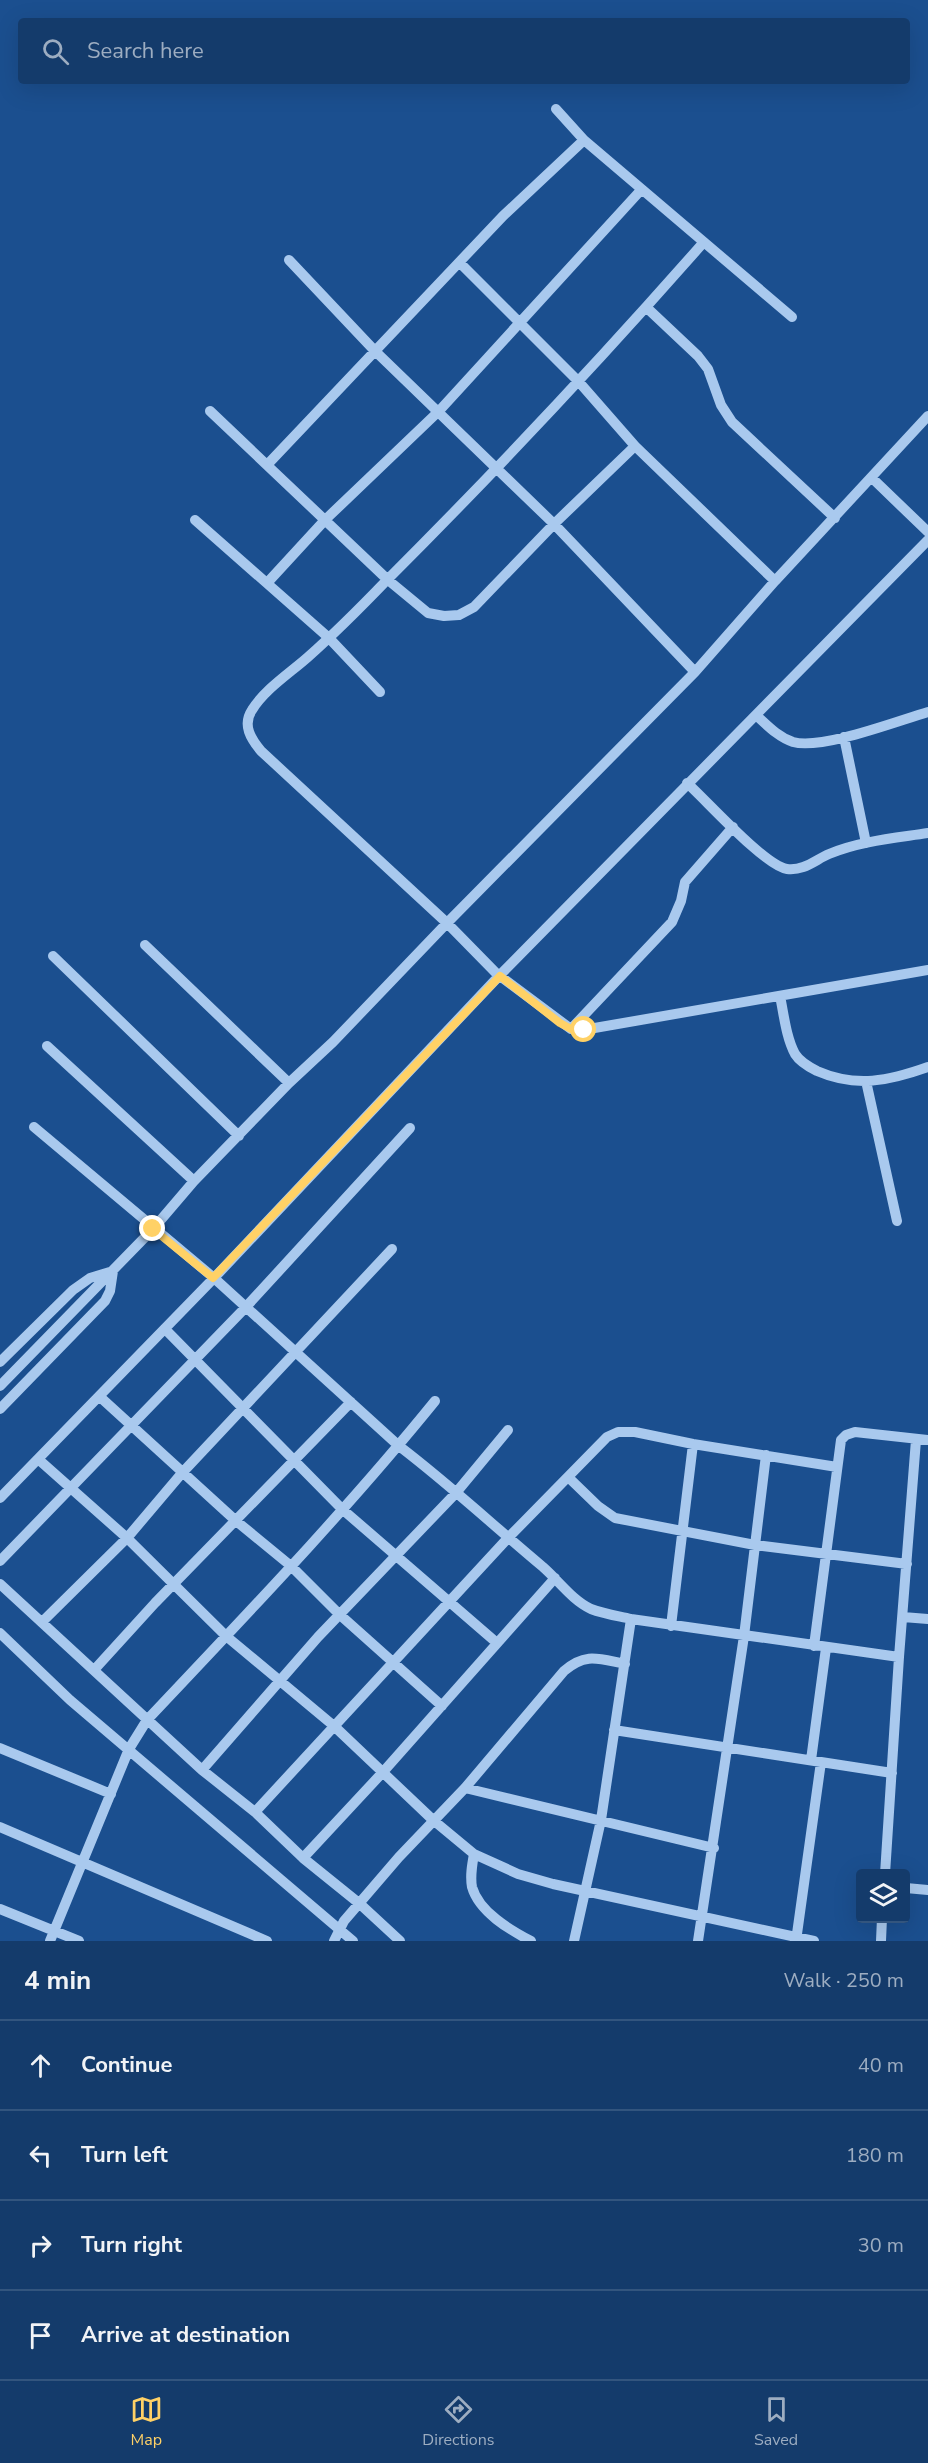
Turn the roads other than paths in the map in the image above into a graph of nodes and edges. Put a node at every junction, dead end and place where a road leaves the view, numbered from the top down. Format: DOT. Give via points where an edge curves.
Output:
graph roads {
  1 [pos="556,109"];
  2 [pos="584,140"];
  3 [pos="641,190"];
  4 [pos="703,243"];
  5 [pos="289,260"];
  6 [pos="460,263"];
  7 [pos="646,307"];
  8 [pos="792,317"];
  9 [pos="518,322"];
  10 [pos="374,350"];
  11 [pos="579,382"];
  12 [pos="210,411"];
  13 [pos="439,411"];
  14 [pos="928,416"];
  15 [pos="635,446"];
  16 [pos="267,465"];
  17 [pos="496,467"];
  18 [pos="872,478"];
  19 [pos="835,518"];
  20 [pos="195,520"];
  21 [pos="325,520"];
  22 [pos="554,524"];
  23 [pos="924,529"];
  24 [pos="928,540"];
  25 [pos="388,580"];
  26 [pos="775,581"];
  27 [pos="268,582"];
  28 [pos="329,638"];
  29 [pos="695,672"];
  30 [pos="380,692"];
  31 [pos="928,712"];
  32 [pos="756,715"];
  33 [pos="844,737"];
  34 [pos="687,783"];
  35 [pos="733,827"];
  36 [pos="928,833"];
  37 [pos="866,843"];
  38 [pos="447,923"];
  39 [pos="145,945"];
  40 [pos="53,956"];
  41 [pos="928,970"];
  42 [pos="498,974"];
  43 [pos="780,996"];
  44 [pos="571,1029"];
  45 [pos="47,1046"];
  46 [pos="928,1067"];
  47 [pos="866,1081"];
  48 [pos="289,1083"];
  49 [pos="34,1127"];
  50 [pos="410,1128"];
  51 [pos="239,1136"];
  52 [pos="194,1181"];
  53 [pos="897,1221"];
  54 [pos="153,1229"];
  55 [pos="393,1249"];
  56 [pos="113,1271"];
  57 [pos="210,1276"];
  58 [pos="245,1308"];
  59 [pos="165,1329"];
  60 [pos="296,1353"];
  61 [pos="195,1359"];
  62 [pos="0,1362"];
  63 [pos="0,1386"];
  64 [pos="99,1396"];
  65 [pos="435,1401"];
  66 [pos="351,1402"];
  67 [pos="244,1408"];
  68 [pos="0,1409"];
  69 [pos="131,1426"];
  70 [pos="508,1430"];
  71 [pos="916,1440"];
  72 [pos="928,1440"];
  73 [pos="693,1444"];
  74 [pos="399,1446"];
  75 [pos="766,1455"];
  76 [pos="38,1459"];
  77 [pos="295,1459"];
  78 [pos="837,1467"];
  79 [pos="183,1473"];
  80 [pos="568,1477"];
  81 [pos="70,1489"];
  82 [pos="455,1494"];
  83 [pos="0,1498"];
  84 [pos="342,1509"];
  85 [pos="235,1520"];
  86 [pos="682,1533"];
  87 [pos="127,1538"];
  88 [pos="508,1538"];
  89 [pos="755,1545"];
  90 [pos="827,1554"];
  91 [pos="395,1557"];
  92 [pos="0,1561"];
  93 [pos="907,1564"];
  94 [pos="291,1566"];
  95 [pos="555,1578"];
  96 [pos="174,1583"];
  97 [pos="0,1584"];
  98 [pos="449,1602"];
  99 [pos="339,1614"];
  100 [pos="903,1617"];
  101 [pos="631,1619"];
  102 [pos="928,1619"];
  103 [pos="42,1622"];
  104 [pos="671,1626"];
  105 [pos="0,1633"];
  106 [pos="226,1636"];
  107 [pos="744,1636"];
  108 [pos="497,1643"];
  109 [pos="814,1646"];
  110 [pos="826,1648"];
  111 [pos="899,1657"];
  112 [pos="393,1662"];
  113 [pos="625,1664"];
  114 [pos="94,1670"];
  115 [pos="282,1680"];
  116 [pos="442,1706"];
  117 [pos="146,1723"];
  118 [pos="334,1726"];
  119 [pos="614,1730"];
  120 [pos="132,1745"];
  121 [pos="726,1747"];
  122 [pos="0,1748"];
  123 [pos="816,1761"];
  124 [pos="202,1770"];
  125 [pos="383,1772"];
  126 [pos="892,1773"];
  127 [pos="465,1788"];
  128 [pos="111,1794"];
  129 [pos="255,1812"];
  130 [pos="433,1820"];
  131 [pos="601,1820"];
  132 [pos="0,1827"];
  133 [pos="714,1848"];
  134 [pos="474,1854"];
  135 [pos="303,1858"];
  136 [pos="83,1862"];
  137 [pos="885,1869"];
  138 [pos="910,1888"];
  139 [pos="586,1889"];
  140 [pos="928,1890"];
  141 [pos="357,1907"];
  142 [pos="0,1909"];
  143 [pos="702,1917"];
  144 [pos="882,1923"];
  145 [pos="342,1924"];
  146 [pos="52,1936"];
  147 [pos="796,1940"];
  148 [pos="79,1941"];
  149 [pos="267,1941"];
  150 [pos="334,1941"];
  151 [pos="354,1941"];
  152 [pos="400,1941"];
  153 [pos="531,1941"];
  154 [pos="574,1941"];
  155 [pos="698,1941"];
  156 [pos="814,1941"];
  157 [pos="881,1941"];
  1 -- 2 [label="street"];
  2 -- 3 [label="street"];
  2 -- 6 [label="street"];
  3 -- 4 [label="street"];
  3 -- 9 [label="street"];
  4 -- 7 [label="street"];
  4 -- 8 [label="street"];
  5 -- 10 [label="street"];
  6 -- 9 [label="street"];
  6 -- 10 [label="street"];
  7 -- 11 [label="street"];
  7 -- 19 [label="street" via="708,369 721,405 732,422"];
  9 -- 11 [label="street"];
  9 -- 13 [label="street"];
  10 -- 13 [label="street"];
  10 -- 16 [label="street"];
  11 -- 15 [label="street"];
  11 -- 17 [label="street"];
  12 -- 16 [label="street"];
  13 -- 17 [label="street"];
  13 -- 21 [label="street"];
  14 -- 18 [label="street"];
  15 -- 22 [label="street"];
  15 -- 26 [label="street"];
  16 -- 21 [label="street"];
  17 -- 22 [label="street"];
  17 -- 25 [label="street"];
  18 -- 19 [label="street"];
  18 -- 23 [label="street"];
  19 -- 26 [label="street"];
  20 -- 27 [label="street"];
  21 -- 25 [label="street"];
  21 -- 27 [label="street"];
  22 -- 25 [label="street" via="474,607 459,615 428,613"];
  22 -- 29 [label="street"];
  24 -- 32 [label="street"];
  25 -- 28 [label="street"];
  26 -- 29 [label="street"];
  27 -- 28 [label="street"];
  28 -- 30 [label="street"];
  28 -- 38 [label="street" via="250,712 250,737"];
  29 -- 38 [label="street"];
  31 -- 33 [label="street"];
  32 -- 33 [label="street" via="781,737 795,742 807,744"];
  32 -- 34 [label="street"];
  33 -- 37 [label="street"];
  34 -- 35 [label="street"];
  34 -- 42 [label="street"];
  35 -- 37 [label="street" via="771,861 785,868 799,868"];
  35 -- 44 [label="street" via="685,882 672,922"];
  36 -- 37 [label="street"];
  38 -- 42 [label="street"];
  38 -- 48 [label="street"];
  39 -- 48 [label="street"];
  40 -- 51 [label="street"];
  41 -- 43 [label="street"];
  42 -- 44 [label="street"];
  42 -- 57 [label="street"];
  43 -- 44 [label="street" via="584,1030"];
  43 -- 47 [label="street" via="796,1056 808,1067 836,1079"];
  45 -- 52 [label="street"];
  46 -- 47 [label="street" via="893,1079"];
  47 -- 53 [label="street"];
  48 -- 51 [label="street"];
  49 -- 54 [label="street"];
  50 -- 58 [label="street"];
  51 -- 52 [label="street"];
  52 -- 54 [label="street"];
  54 -- 56 [label="street"];
  54 -- 57 [label="street"];
  55 -- 60 [label="street"];
  56 -- 62 [label="street" via="90,1278 73,1290"];
  56 -- 63 [label="street"];
  56 -- 68 [label="street" via="105,1301"];
  57 -- 58 [label="street"];
  57 -- 59 [label="street"];
  58 -- 60 [label="street"];
  58 -- 61 [label="street"];
  59 -- 61 [label="street"];
  59 -- 64 [label="street"];
  60 -- 66 [label="street"];
  60 -- 67 [label="street"];
  61 -- 67 [label="street"];
  61 -- 69 [label="street"];
  64 -- 69 [label="street"];
  64 -- 76 [label="street"];
  65 -- 74 [label="street"];
  66 -- 74 [label="street"];
  66 -- 77 [label="street"];
  67 -- 77 [label="street"];
  67 -- 79 [label="street"];
  69 -- 79 [label="street"];
  69 -- 81 [label="street"];
  70 -- 82 [label="street"];
  71 -- 72 [label="street"];
  71 -- 78 [label="street" via="855,1432 846,1435 841,1440"];
  71 -- 93 [label="street"];
  73 -- 75 [label="street"];
  73 -- 80 [label="street" via="618,1432 607,1437"];
  73 -- 86 [label="street"];
  74 -- 82 [label="street"];
  74 -- 84 [label="street"];
  75 -- 78 [label="street"];
  75 -- 89 [label="street"];
  76 -- 81 [label="street"];
  76 -- 83 [label="street"];
  77 -- 84 [label="street"];
  77 -- 85 [label="street"];
  78 -- 90 [label="street"];
  79 -- 85 [label="street"];
  79 -- 87 [label="street"];
  80 -- 86 [label="street" via="615,1518"];
  80 -- 88 [label="street"];
  81 -- 87 [label="street"];
  81 -- 92 [label="street"];
  82 -- 88 [label="street"];
  82 -- 91 [label="street"];
  84 -- 91 [label="street"];
  84 -- 94 [label="street"];
  85 -- 94 [label="street"];
  85 -- 96 [label="street"];
  86 -- 89 [label="street"];
  86 -- 104 [label="street"];
  87 -- 96 [label="street"];
  87 -- 103 [label="street"];
  88 -- 95 [label="street"];
  88 -- 98 [label="street"];
  89 -- 90 [label="street"];
  89 -- 107 [label="street"];
  90 -- 93 [label="street"];
  90 -- 109 [label="street"];
  91 -- 98 [label="street"];
  91 -- 99 [label="street"];
  93 -- 100 [label="street"];
  94 -- 99 [label="street"];
  94 -- 106 [label="street"];
  95 -- 101 [label="street" via="577,1601 591,1609"];
  95 -- 108 [label="street"];
  96 -- 106 [label="street"];
  96 -- 114 [label="street"];
  97 -- 103 [label="street"];
  98 -- 108 [label="street"];
  98 -- 112 [label="street"];
  99 -- 112 [label="street"];
  99 -- 115 [label="street"];
  100 -- 102 [label="street"];
  100 -- 111 [label="street"];
  101 -- 104 [label="street"];
  101 -- 113 [label="street"];
  103 -- 114 [label="street"];
  104 -- 107 [label="street"];
  105 -- 120 [label="street" via="70,1700"];
  106 -- 115 [label="street"];
  106 -- 117 [label="street"];
  107 -- 109 [label="street"];
  107 -- 121 [label="street"];
  108 -- 116 [label="street"];
  109 -- 110 [label="street"];
  110 -- 111 [label="street"];
  110 -- 123 [label="street"];
  111 -- 126 [label="street"];
  112 -- 116 [label="street"];
  112 -- 118 [label="street"];
  113 -- 119 [label="street"];
  113 -- 127 [label="street" via="590,1657 575,1661"];
  114 -- 117 [label="street"];
  115 -- 118 [label="street"];
  115 -- 124 [label="street"];
  116 -- 125 [label="street"];
  117 -- 120 [label="street"];
  117 -- 124 [label="street"];
  118 -- 125 [label="street"];
  118 -- 129 [label="street"];
  119 -- 121 [label="street"];
  119 -- 131 [label="street"];
  120 -- 128 [label="street"];
  120 -- 145 [label="street" via="183,1797"];
  121 -- 123 [label="street"];
  121 -- 133 [label="street"];
  122 -- 128 [label="street"];
  123 -- 126 [label="street"];
  123 -- 147 [label="street"];
  124 -- 129 [label="street"];
  125 -- 130 [label="street"];
  125 -- 135 [label="street"];
  126 -- 137 [label="street"];
  127 -- 130 [label="street"];
  127 -- 131 [label="street"];
  128 -- 136 [label="street"];
  129 -- 135 [label="street"];
  130 -- 134 [label="street"];
  130 -- 141 [label="street"];
  131 -- 133 [label="street"];
  131 -- 139 [label="street"];
  132 -- 136 [label="street"];
  133 -- 143 [label="street"];
  134 -- 139 [label="street" via="518,1874"];
  134 -- 153 [label="street" via="473,1888 482,1905 510,1930"];
  135 -- 141 [label="street"];
  136 -- 146 [label="street"];
  136 -- 149 [label="street"];
  138 -- 140 [label="street"];
  139 -- 143 [label="street"];
  139 -- 154 [label="street"];
  141 -- 145 [label="street"];
  141 -- 152 [label="street"];
  142 -- 146 [label="street"];
  143 -- 147 [label="street"];
  143 -- 155 [label="street"];
  144 -- 157 [label="street"];
  145 -- 150 [label="street"];
  145 -- 151 [label="street"];
  146 -- 148 [label="street"];
  147 -- 156 [label="street"];
}
